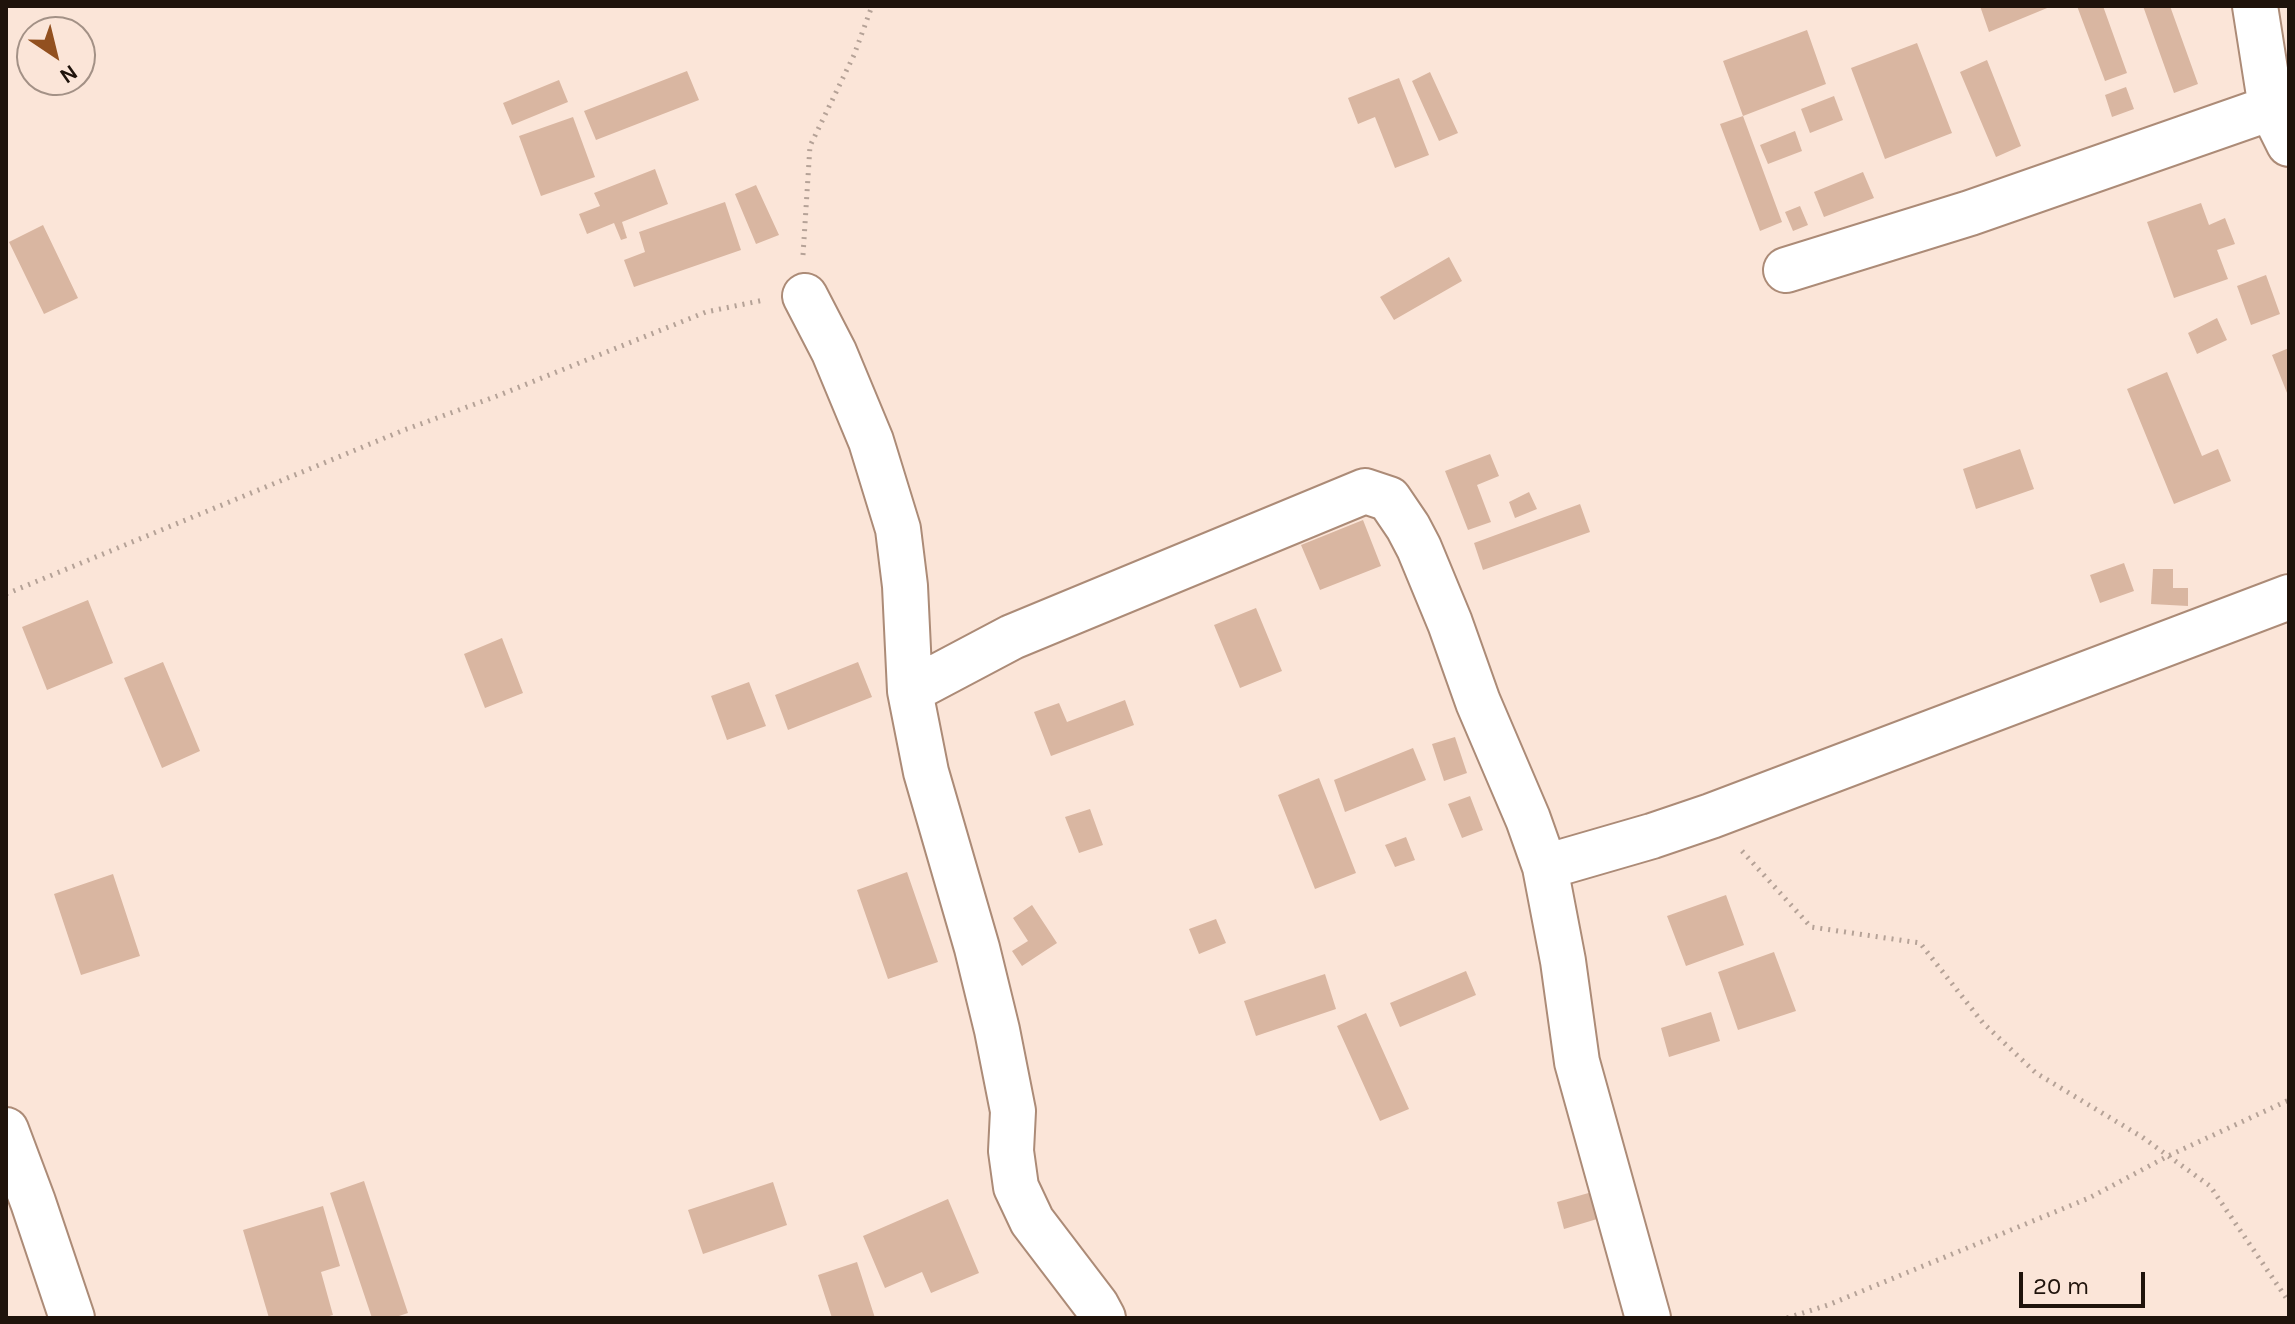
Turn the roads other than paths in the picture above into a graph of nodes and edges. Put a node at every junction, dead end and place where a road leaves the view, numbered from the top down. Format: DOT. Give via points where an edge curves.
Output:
graph roads {
  1 [pos="2255,6"];
  2 [pos="2280,126"];
  3 [pos="1786,270"];
  4 [pos="805,296"];
  5 [pos="2289,597"];
  6 [pos="910,691"];
  7 [pos="1545,867"];
  8 [pos="6,1130"];
  9 [pos="72,1318"];
  10 [pos="1103,1318"];
  11 [pos="1648,1318"];
  1 -- 2 [label="street"];
  2 -- 3 [label="street"];
  4 -- 6 [label="street" via="871,441 898,529"];
  5 -- 7 [label="street" via="1711,816"];
  6 -- 7 [label="street" via="1012,637 1365,491 1389,499 1419,548"];
  6 -- 10 [label="street" via="926,772 997,1030 1013,1111 1016,1187 1032,1221"];
  7 -- 11 [label="street" via="1577,1062"];
  8 -- 9 [label="street"];
}
